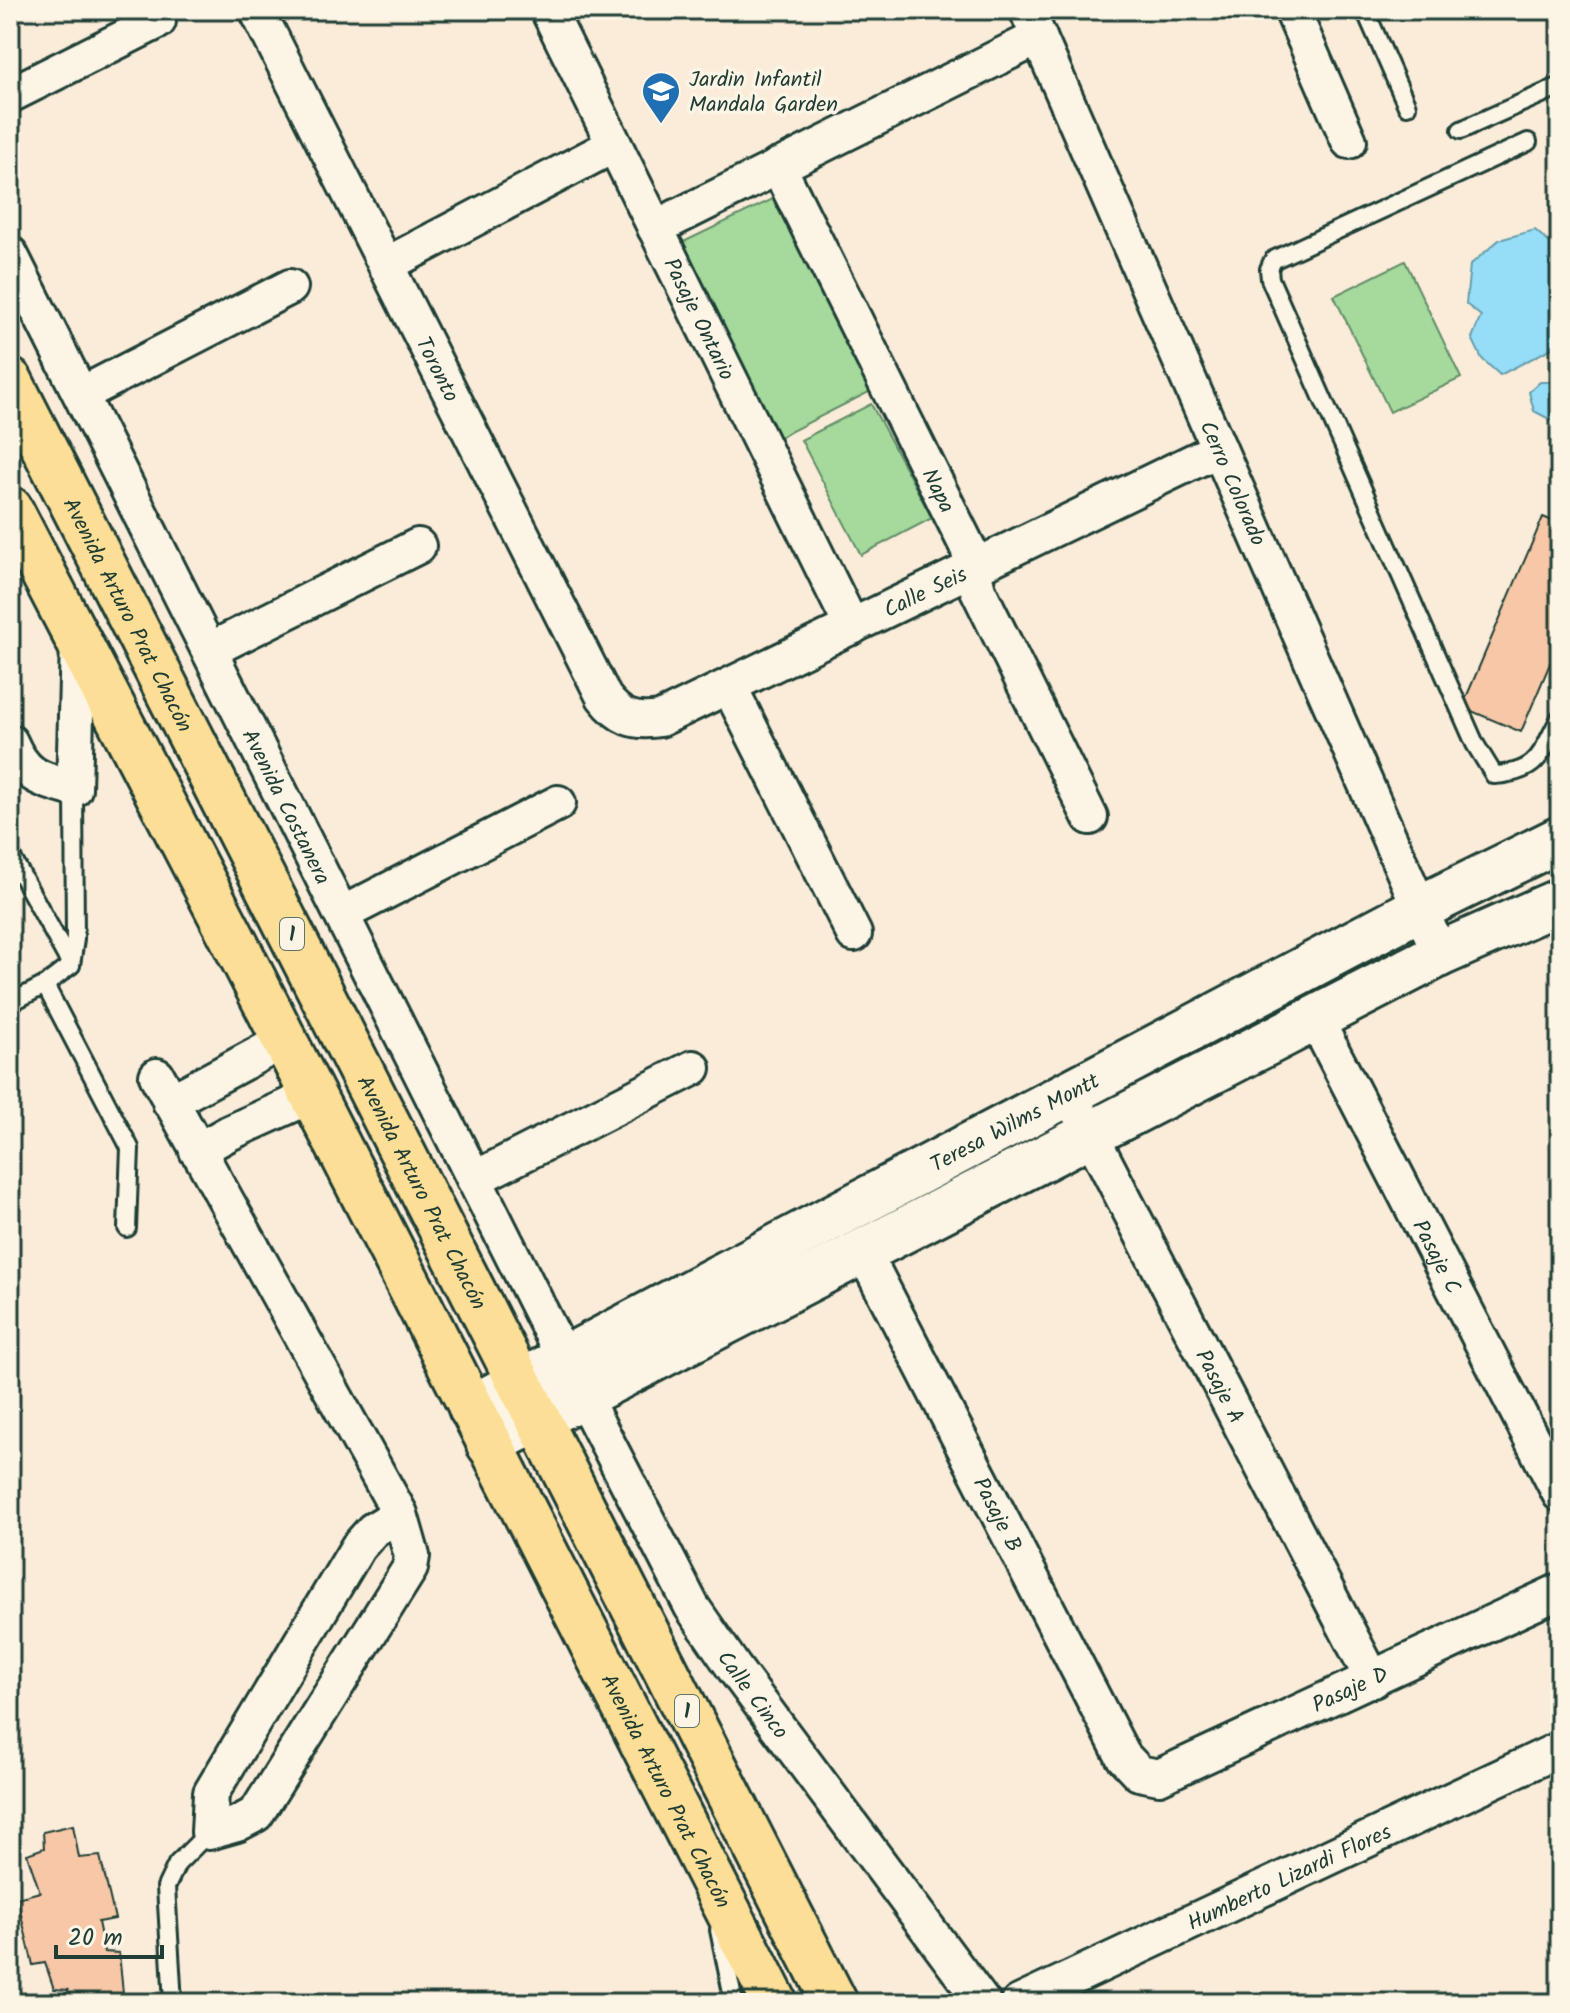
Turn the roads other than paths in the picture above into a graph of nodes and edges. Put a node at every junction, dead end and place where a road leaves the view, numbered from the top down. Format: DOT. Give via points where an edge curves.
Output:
graph roads {
  1 [pos="257,10"];
  2 [pos="548,10"];
  3 [pos="1292,10"];
  4 [pos="1365,10"];
  5 [pos="158,21"];
  6 [pos="1033,23"];
  7 [pos="1560,86"];
  8 [pos="10,95"];
  9 [pos="1407,106"];
  10 [pos="1461,130"];
  11 [pos="1349,141"];
  12 [pos="1528,142"];
  13 [pos="614,145"];
  14 [pos="778,166"];
  15 [pos="655,228"];
  16 [pos="10,254"];
  17 [pos="386,265"];
  18 [pos="290,287"];
  19 [pos="10,381"];
  20 [pos="82,394"];
  21 [pos="1219,449"];
  22 [pos="10,509"];
  23 [pos="418,546"];
  24 [pos="973,568"];
  25 [pos="852,627"];
  26 [pos="78,642"];
  27 [pos="210,650"];
  28 [pos="729,686"];
  29 [pos="1560,718"];
  30 [pos="628,719"];
  31 [pos="10,742"];
  32 [pos="74,789"];
  33 [pos="558,803"];
  34 [pos="1090,817"];
  35 [pos="1560,839"];
  36 [pos="10,854"];
  37 [pos="1560,901"];
  38 [pos="1420,908"];
  39 [pos="342,914"];
  40 [pos="854,934"];
  41 [pos="1440,954"];
  42 [pos="71,965"];
  43 [pos="45,985"];
  44 [pos="10,1003"];
  45 [pos="1315,1018"];
  46 [pos="285,1040"];
  47 [pos="693,1068"];
  48 [pos="1069,1093"];
  49 [pos="313,1095"];
  50 [pos="1090,1134"];
  51 [pos="197,1151"];
  52 [pos="474,1179"];
  53 [pos="127,1228"];
  54 [pos="863,1251"];
  55 [pos="574,1377"];
  56 [pos="529,1400"];
  57 [pos="480,1426"];
  58 [pos="1560,1494"];
  59 [pos="400,1514"];
  60 [pos="1560,1591"];
  61 [pos="1373,1680"];
  62 [pos="1560,1749"];
  63 [pos="1139,1773"];
  64 [pos="209,1832"];
  65 [pos="707,1870"];
  66 [pos="173,2003"];
  67 [pos="734,2003"];
  68 [pos="775,2003"];
  69 [pos="835,2003"];
  70 [pos="983,2003"];
  71 [pos="1019,2003"];
  1 -- 17 [label="street, Toronto"];
  2 -- 13 [label="street, Pasaje Ontario"];
  3 -- 11 [label="street"];
  4 -- 9 [label="lane"];
  5 -- 8 [label="street"];
  6 -- 14 [label="street"];
  6 -- 21 [label="street, Cerro Colorado"];
  7 -- 10 [label="lane"];
  12 -- 29 [label="lane" via="1273,260 1269,269 1462,715 1494,775 1534,765"];
  13 -- 15 [label="street, Pasaje Ontario"];
  13 -- 17 [label="street"];
  14 -- 15 [label="street"];
  14 -- 24 [label="street, Napa" via="968,548"];
  15 -- 25 [label="street, Pasaje Ontario"];
  16 -- 20 [label="street, Avenida Costanera"];
  17 -- 30 [label="street, Toronto" via="604,697"];
  18 -- 20 [label="street"];
  19 -- 56 [label="main road, Avenida Arturo Prat Chacón / 1"];
  20 -- 27 [label="street, Avenida Costanera"];
  21 -- 24 [label="street, Calle Seis"];
  21 -- 38 [label="street, Cerro Colorado"];
  22 -- 26 [label="main road, Avenida Arturo Prat Chacón"];
  23 -- 27 [label="street"];
  24 -- 25 [label="street, Calle Seis"];
  24 -- 34 [label="street, Napa" via="978,590"];
  25 -- 28 [label="street, Calle Seis"];
  26 -- 32 [label="street"];
  26 -- 46 [label="main road, Avenida Arturo Prat Chacón"];
  27 -- 39 [label="street, Avenida Costanera"];
  28 -- 30 [label="street, Calle Seis" via="660,719"];
  28 -- 40 [label="street"];
  31 -- 32 [label="street" via="24,768 36,777"];
  32 -- 42 [label="lane"];
  33 -- 39 [label="street"];
  35 -- 38 [label="street, Teresa Wilms Montt"];
  36 -- 42 [label="lane"];
  37 -- 41 [label="street, Teresa Wilms Montt"];
  38 -- 41 [label="street, Cerro Colorado"];
  38 -- 48 [label="street, Teresa Wilms Montt"];
  39 -- 52 [label="street, Avenida Costanera"];
  41 -- 45 [label="street, Teresa Wilms Montt"];
  42 -- 43 [label="lane"];
  43 -- 44 [label="lane"];
  43 -- 53 [label="lane" via="130,1148"];
  45 -- 50 [label="street, Teresa Wilms Montt"];
  45 -- 58 [label="street, Pasaje C"];
  46 -- 49 [label="main road, Avenida Arturo Prat Chacón"];
  46 -- 51 [label="street" via="163,1089"];
  47 -- 52 [label="street"];
  48 -- 50 [label="street, Pasaje A"];
  48 -- 55 [label="street, Teresa Wilms Montt"];
  49 -- 51 [label="street"];
  49 -- 57 [label="main road, Avenida Arturo Prat Chacón"];
  50 -- 54 [label="street, Teresa Wilms Montt"];
  50 -- 61 [label="street, Pasaje A"];
  51 -- 59 [label="street"];
  52 -- 55 [label="street, Avenida Costanera"];
  54 -- 55 [label="street, Teresa Wilms Montt"];
  54 -- 63 [label="street, Pasaje B" via="1123,1756"];
  55 -- 56 [label="street, Teresa Wilms Montt"];
  55 -- 70 [label="street, Calle Cinco" via="712,1638"];
  56 -- 57 [label="street, Teresa Wilms Montt"];
  56 -- 69 [label="main road, Avenida Arturo Prat Chacón / 1"];
  57 -- 65 [label="main road, Avenida Arturo Prat Chacón"];
  59 -- 64 [label="street" via="373,1530 358,1547 211,1793"];
  59 -- 64 [label="street" via="412,1556 410,1568 256,1814"];
  60 -- 61 [label="street, Pasaje D"];
  61 -- 63 [label="street, Pasaje D" via="1159,1777"];
  62 -- 71 [label="street, Humberto Lizardi Flores"];
  64 -- 66 [label="lane" via="177,1864 166,1887"];
  65 -- 67 [label="lane"];
  65 -- 68 [label="main road, Avenida Arturo Prat Chacón"];
}
